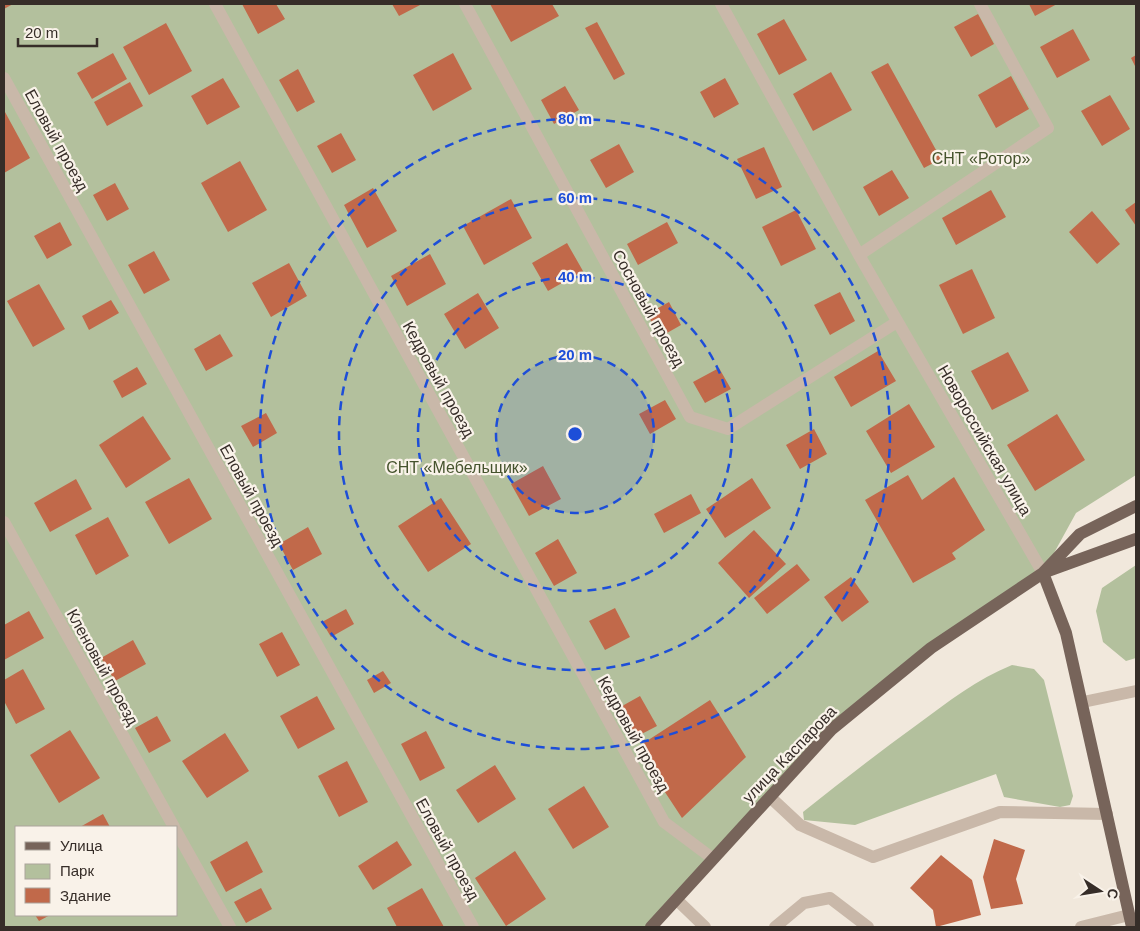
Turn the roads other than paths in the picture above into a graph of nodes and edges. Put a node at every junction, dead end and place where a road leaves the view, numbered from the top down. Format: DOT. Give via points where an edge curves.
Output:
graph roads {
  1 [pos="215,4"];
  2 [pos="465,4"];
  3 [pos="721,4"];
  4 [pos="980,4"];
  5 [pos="4,78"];
  6 [pos="859,255"];
  7 [pos="897,322"];
  8 [pos="1136,506"];
  9 [pos="4,522"];
  10 [pos="1136,539"];
  11 [pos="1043,573"];
  12 [pos="1136,692"];
  13 [pos="1083,702"];
  14 [pos="770,798"];
  15 [pos="1107,814"];
  16 [pos="173,826"];
  17 [pos="178,835"];
  18 [pos="712,858"];
  19 [pos="676,899"];
  20 [pos="1130,921"];
  21 [pos="230,927"];
  22 [pos="473,927"];
  23 [pos="651,927"];
  24 [pos="705,927"];
  25 [pos="775,927"];
  26 [pos="868,927"];
  27 [pos="1081,927"];
  1 -- 18 [label="street, Кедровый проезд" via="664,822"];
  2 -- 7 [label="street, Сосновый проезд" via="690,417 728,429"];
  3 -- 6 [label="street, Новороссийская улица"];
  4 -- 6 [label="street" via="1048,128"];
  5 -- 22 [label="street, Еловый проезд"];
  6 -- 7 [label="street, Новороссийская улица"];
  7 -- 11 [label="street, Новороссийская улица"];
  8 -- 11 [label="main road, улица Каспарова" via="1080,534"];
  9 -- 16 [label="street, Кленовый проезд"];
  10 -- 11 [label="main road, улица Каспарова"];
  11 -- 13 [label="main road, Новороссийская улица" via="1066,633"];
  11 -- 14 [label="main road, улица Каспарова" via="931,648 832,729"];
  12 -- 13 [label="street"];
  13 -- 15 [label="main road, Новороссийская улица"];
  14 -- 15 [label="street" via="800,826 873,857 1000,812"];
  14 -- 18 [label="main road, улица Каспарова"];
  15 -- 20 [label="main road, Новороссийская улица"];
  17 -- 21 [label="street"];
  18 -- 19 [label="main road, улица Каспарова"];
  19 -- 23 [label="main road, улица Каспарова"];
  19 -- 24 [label="street"];
  20 -- 27 [label="street"];
  25 -- 26 [label="street" via="804,902 830,898"];
}
